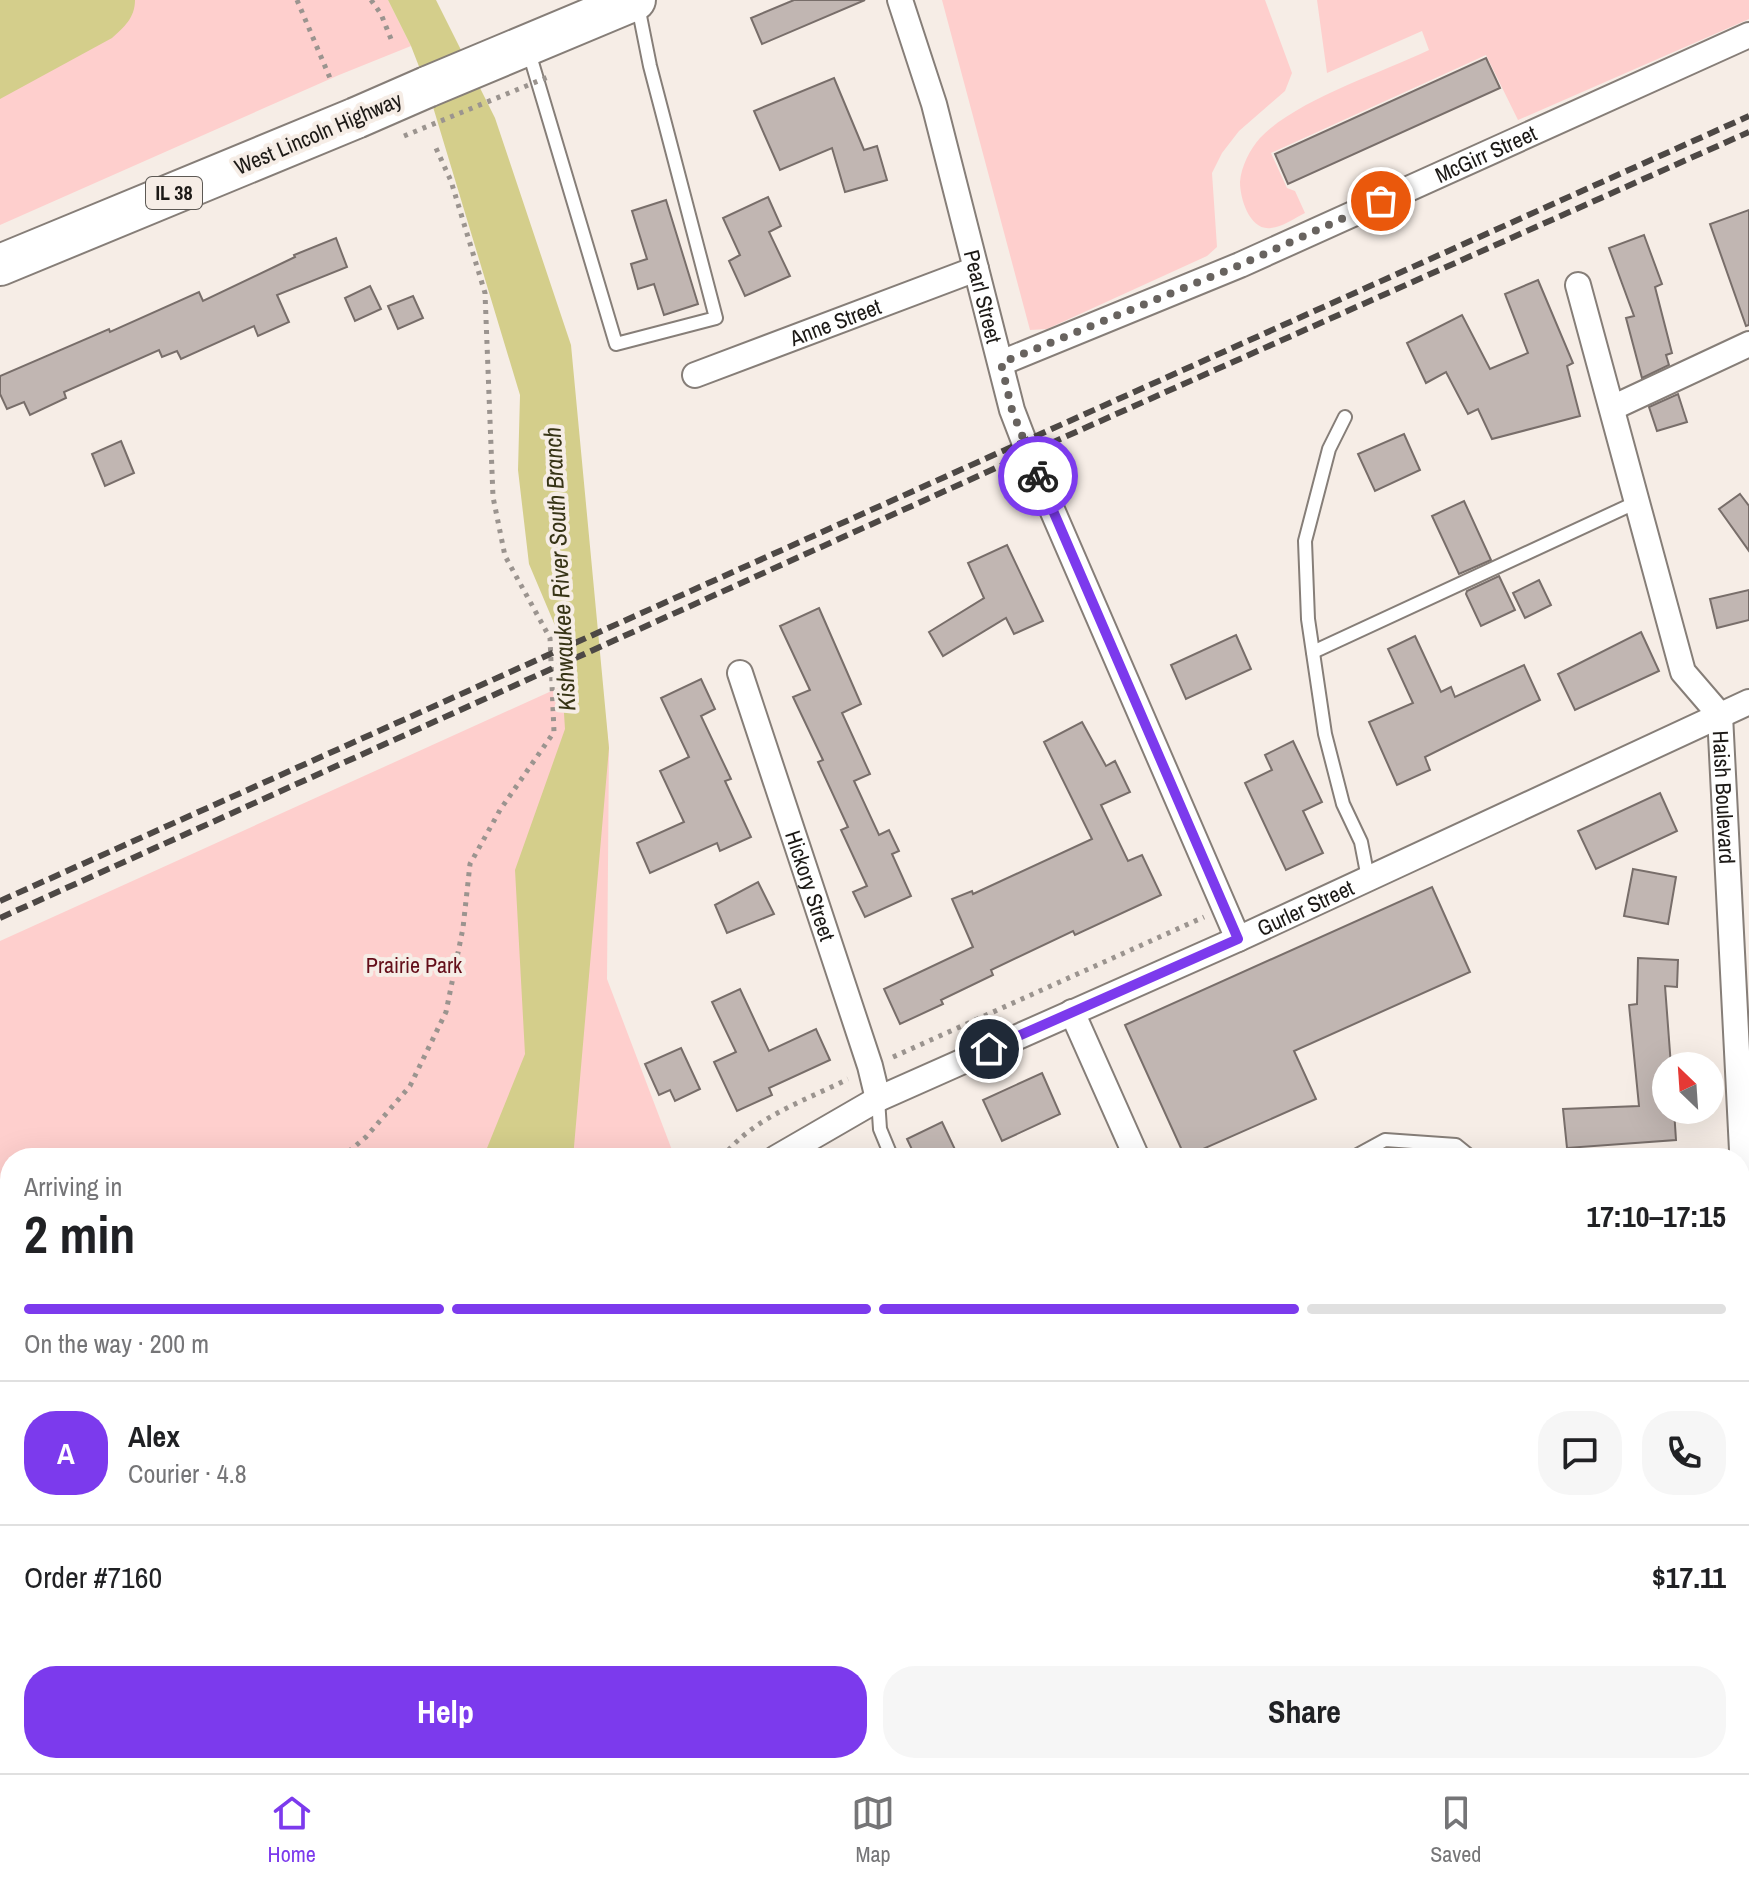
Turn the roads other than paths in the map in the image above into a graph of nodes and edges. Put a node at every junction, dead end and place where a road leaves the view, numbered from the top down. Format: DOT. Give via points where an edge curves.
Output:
graph roads {
  1 [pos="636,0"];
  2 [pos="900,0"];
  3 [pos="1749,35"];
  4 [pos="539,60"];
  5 [pos="0,265"];
  6 [pos="976,269"];
  7 [pos="1578,285"];
  8 [pos="1749,344"];
  9 [pos="1001,363"];
  10 [pos="695,375"];
  11 [pos="1612,408"];
  12 [pos="1345,417"];
  13 [pos="1637,502"];
  14 [pos="1313,652"];
  15 [pos="740,673"];
  16 [pos="1749,702"];
  17 [pos="1720,715"];
  18 [pos="1368,878"];
  19 [pos="1238,939"];
  20 [pos="1740,942"];
  21 [pos="1072,1012"];
  22 [pos="878,1099"];
  23 [pos="793,1148"];
  24 [pos="888,1148"];
  25 [pos="1133,1148"];
  26 [pos="1370,1148"];
  27 [pos="1460,1148"];
  28 [pos="1742,1148"];
  1 -- 4 [label="main road, West Lincoln Highway / IL 38"];
  1 -- 4 [label="lane" via="716,318 616,344"];
  2 -- 6 [label="street, Pearl Street" via="934,104"];
  3 -- 9 [label="street, McGirr Street" via="1240,265"];
  4 -- 5 [label="main road, West Lincoln Highway / IL 38, bridge" via="356,118"];
  6 -- 9 [label="street, Pearl Street"];
  6 -- 10 [label="street, Anne Street"];
  7 -- 11 [label="street, Haish Boulevard"];
  8 -- 11 [label="street"];
  9 -- 19 [label="street, Pearl Street" via="1037,475"];
  11 -- 13 [label="street, Haish Boulevard"];
  12 -- 14 [label="lane" via="1329,449 1305,541"];
  13 -- 14 [label="lane"];
  13 -- 17 [label="street, Haish Boulevard" via="1683,672"];
  14 -- 18 [label="lane" via="1325,734"];
  15 -- 22 [label="street, Hickory Street"];
  16 -- 17 [label="street, Gurler Street"];
  17 -- 18 [label="street, Gurler Street"];
  17 -- 20 [label="street, Haish Boulevard"];
  18 -- 19 [label="street, Gurler Street"];
  19 -- 21 [label="street, Gurler Street"];
  20 -- 28 [label="street, Haish Boulevard"];
  21 -- 22 [label="street, Gurler Street"];
  21 -- 25 [label="street"];
  22 -- 23 [label="street, Gurler Street"];
  22 -- 24 [label="lane"];
  26 -- 27 [label="lane" via="1385,1140"];
}
